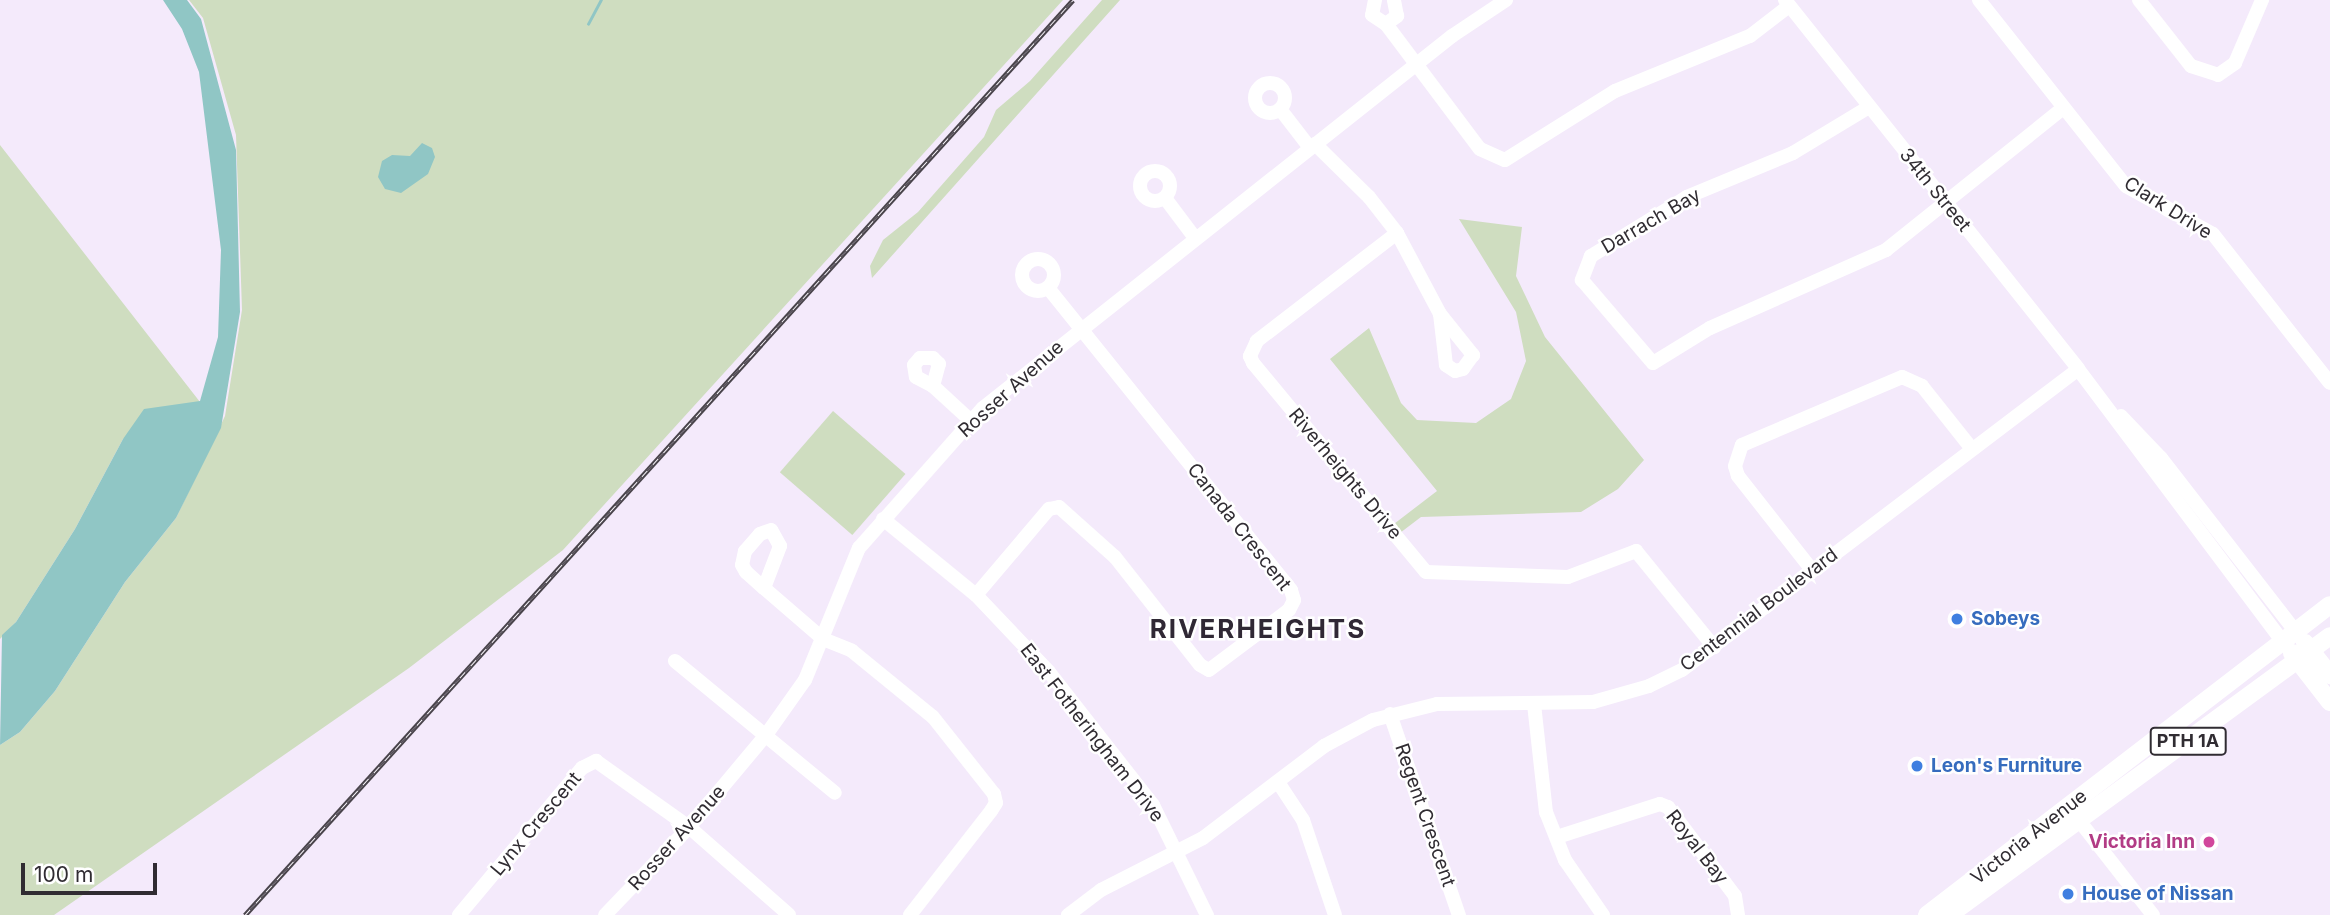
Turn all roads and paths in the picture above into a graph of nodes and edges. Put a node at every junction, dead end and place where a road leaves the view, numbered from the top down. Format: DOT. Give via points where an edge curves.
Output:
graph roads {
  1 [pos="1375,0"];
  2 [pos="1394,0"];
  3 [pos="1506,0"];
  4 [pos="1979,0"];
  5 [pos="2139,0"];
  6 [pos="2262,0"];
  7 [pos="1787,3"];
  8 [pos="1386,24"];
  9 [pos="1416,65"];
  10 [pos="1869,107"];
  11 [pos="2063,108"];
  12 [pos="1280,109"];
  13 [pos="1312,146"];
  14 [pos="1165,198"];
  15 [pos="1945,202"];
  16 [pos="1397,233"];
  17 [pos="1195,238"];
  18 [pos="1048,288"];
  19 [pos="1440,314"];
  20 [pos="1079,328"];
  21 [pos="2082,374"];
  22 [pos="2330,383"];
  23 [pos="933,386"];
  24 [pos="971,421"];
  25 [pos="1972,449"];
  26 [pos="2173,474"];
  27 [pos="2161,484"];
  28 [pos="883,519"];
  29 [pos="1812,570"];
  30 [pos="764,588"];
  31 [pos="976,595"];
  32 [pos="2330,605"];
  33 [pos="2330,620"];
  34 [pos="2330,636"];
  35 [pos="823,639"];
  36 [pos="2297,646"];
  37 [pos="1714,647"];
  38 [pos="675,661"];
  39 [pos="2330,675"];
  40 [pos="2330,702"];
  41 [pos="1534,704"];
  42 [pos="1390,714"];
  43 [pos="766,735"];
  44 [pos="1278,782"];
  45 [pos="835,793"];
  46 [pos="2068,807"];
  47 [pos="2080,821"];
  48 [pos="689,827"];
  49 [pos="1556,837"];
  50 [pos="1179,851"];
  51 [pos="459,915"];
  52 [pos="605,915"];
  53 [pos="789,915"];
  54 [pos="910,915"];
  55 [pos="1068,915"];
  56 [pos="1208,915"];
  57 [pos="1335,915"];
  58 [pos="1460,915"];
  59 [pos="1603,915"];
  60 [pos="1738,915"];
  61 [pos="1927,915"];
  62 [pos="1949,915"];
  63 [pos="2153,915"];
  1 -- 8 [label="street" via="1372,15"];
  2 -- 8 [label="street" via="1397,16"];
  3 -- 9 [label="street, Rosser Avenue"];
  4 -- 11 [label="street, Clark Drive"];
  5 -- 6 [label="street" via="2191,66 2218,75 2235,63"];
  7 -- 9 [label="street" via="1750,36 1615,91 1505,160 1480,149"];
  7 -- 10 [label="street, 34th Street"];
  8 -- 9 [label="street"];
  9 -- 13 [label="street, Rosser Avenue"];
  10 -- 15 [label="street, 34th Street"];
  10 -- 15 [label="street, Darrach Bay" via="1793,153 1687,197 1591,256 1582,280 1653,363 1710,328 1886,250"];
  11 -- 15 [label="street"];
  11 -- 22 [label="street, Clark Drive" via="2126,186 2213,234"];
  12 -- 13 [label="street"];
  13 -- 16 [label="street" via="1369,197"];
  13 -- 17 [label="street, Rosser Avenue"];
  14 -- 17 [label="street"];
  15 -- 21 [label="street, 34th Street"];
  16 -- 19 [label="street"];
  16 -- 37 [label="street, Riverheights Drive" via="1256,341 1250,356 1253,363 1426,572 1568,577 1636,551"];
  17 -- 20 [label="street, Rosser Avenue"];
  18 -- 20 [label="street"];
  20 -- 24 [label="street, Rosser Avenue"];
  20 -- 31 [label="street, Canada Crescent" via="1294,600 1289,610 1209,670 1200,665 1115,557 1059,507 1048,509"];
  21 -- 25 [label="street, Centennial Boulevard"];
  21 -- 26 [label="street, 34th Street"];
  21 -- 27 [label="street, 34th Street"];
  23 -- 24 [label="street"];
  24 -- 28 [label="street, Rosser Avenue"];
  25 -- 29 [label="street, Centennial Boulevard"];
  25 -- 29 [label="street" via="1922,386 1902,377 1742,445 1735,466 1738,476"];
  26 -- 27 [label="street"];
  26 -- 36 [label="street, 34th Street"];
  27 -- 36 [label="street, 34th Street"];
  28 -- 31 [label="street, East Fotheringham Drive"];
  28 -- 35 [label="street, Rosser Avenue" via="845,572"];
  29 -- 37 [label="street, Centennial Boulevard"];
  30 -- 35 [label="street"];
  31 -- 50 [label="street, East Fotheringham Drive" via="1049,672 1153,805"];
  32 -- 36 [label="main road, Victoria Avenue / PTH 1A"];
  33 -- 36 [label="main road"];
  34 -- 36 [label="main road, Victoria Avenue / PTH 1A"];
  35 -- 43 [label="street, Rosser Avenue" via="805,680"];
  35 -- 54 [label="street" via="852,651 933,717 994,794 996,803 991,811"];
  36 -- 39 [label="main road, 34th Street"];
  36 -- 40 [label="main road, 34th Street"];
  36 -- 46 [label="main road, Victoria Avenue / PTH 1A"];
  36 -- 47 [label="main road, Victoria Avenue / PTH 1A" via="2193,737"];
  37 -- 41 [label="street, Centennial Boulevard" via="1682,670 1619,696 1568,705"];
  38 -- 43 [label="street"];
  41 -- 42 [label="street, Centennial Boulevard" via="1437,704"];
  41 -- 49 [label="street" via="1539,777"];
  42 -- 44 [label="street, Centennial Boulevard" via="1338,737"];
  42 -- 58 [label="street, Regent Crescent"];
  43 -- 45 [label="street"];
  43 -- 48 [label="street, Rosser Avenue"];
  44 -- 50 [label="street, Centennial Boulevard" via="1227,823"];
  44 -- 57 [label="street" via="1303,820"];
  46 -- 47 [label="street"];
  46 -- 61 [label="main road, Victoria Avenue / PTH 1A"];
  47 -- 62 [label="main road, Victoria Avenue / PTH 1A"];
  47 -- 63 [label="street"];
  48 -- 51 [label="street, Lynx Crescent" via="604,764 589,762"];
  48 -- 52 [label="street, Rosser Avenue"];
  48 -- 53 [label="street"];
  49 -- 59 [label="street" via="1565,860"];
  49 -- 60 [label="street, Royal Bay" via="1660,804 1668,807 1735,896"];
  50 -- 55 [label="street, Centennial Boulevard" via="1101,890"];
  50 -- 56 [label="street, East Fotheringham Drive"];
}
